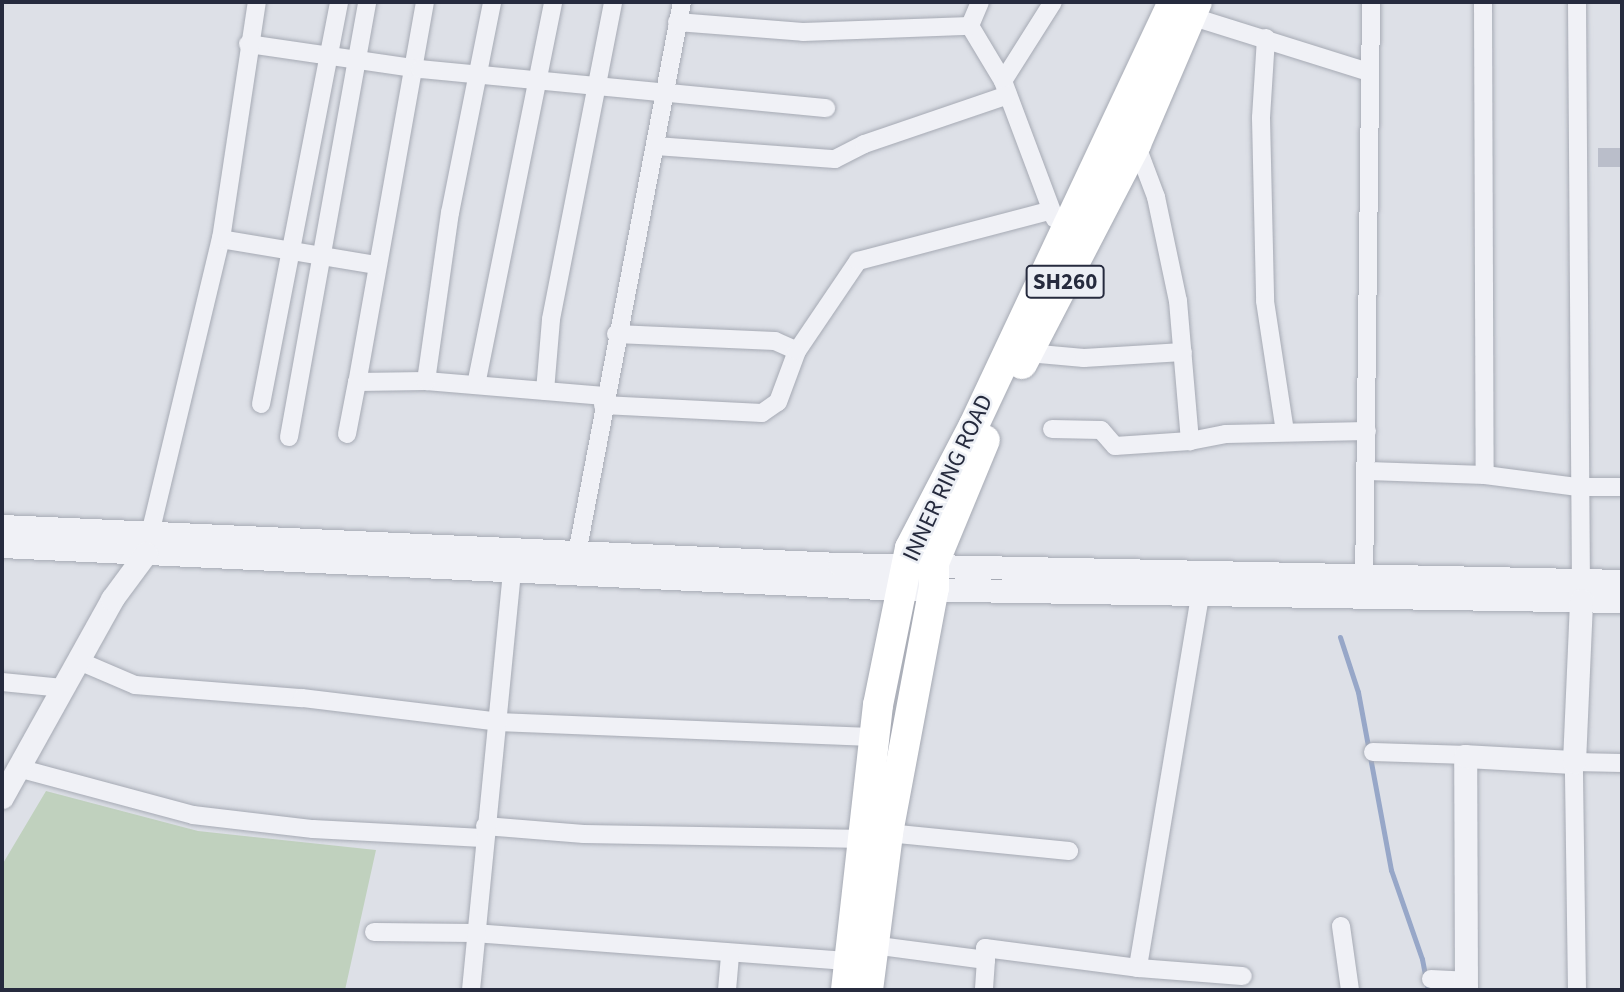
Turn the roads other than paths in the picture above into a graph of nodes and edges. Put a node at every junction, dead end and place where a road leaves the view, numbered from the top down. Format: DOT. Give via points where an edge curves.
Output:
graph roads {
  1 [pos="257,2"];
  2 [pos="339,2"];
  3 [pos="367,2"];
  4 [pos="425,2"];
  5 [pos="492,2"];
  6 [pos="553,2"];
  7 [pos="613,2"];
  8 [pos="682,2"];
  9 [pos="980,2"];
  10 [pos="1053,2"];
  11 [pos="1371,2"];
  12 [pos="1483,2"];
  13 [pos="1577,2"];
  14 [pos="1187,6"];
  15 [pos="677,22"];
  16 [pos="970,26"];
  17 [pos="1266,38"];
  18 [pos="248,44"];
  19 [pos="328,55"];
  20 [pos="355,59"];
  21 [pos="410,68"];
  22 [pos="1369,72"];
  23 [pos="479,74"];
  24 [pos="536,79"];
  25 [pos="596,86"];
  26 [pos="1006,88"];
  27 [pos="663,93"];
  28 [pos="826,108"];
  29 [pos="1136,144"];
  30 [pos="656,146"];
  31 [pos="1056,220"];
  32 [pos="221,239"];
  33 [pos="290,252"];
  34 [pos="322,257"];
  35 [pos="377,265"];
  36 [pos="616,334"];
  37 [pos="797,351"];
  38 [pos="1183,352"];
  39 [pos="1028,353"];
  40 [pos="426,381"];
  41 [pos="357,382"];
  42 [pos="476,385"];
  43 [pos="545,391"];
  44 [pos="603,401"];
  45 [pos="261,404"];
  46 [pos="1052,429"];
  47 [pos="1285,431"];
  48 [pos="1367,431"];
  49 [pos="347,435"];
  50 [pos="289,437"];
  51 [pos="1190,441"];
  52 [pos="1368,471"];
  53 [pos="1485,475"];
  54 [pos="1578,487"];
  55 [pos="1622,487"];
  56 [pos="2,526"];
  57 [pos="148,543"];
  58 [pos="2,546"];
  59 [pos="513,560"];
  60 [pos="575,564"];
  61 [pos="1209,572"];
  62 [pos="918,576"];
  63 [pos="1622,581"];
  64 [pos="1364,584"];
  65 [pos="1581,590"];
  66 [pos="1200,596"];
  67 [pos="1622,601"];
  68 [pos="79,661"];
  69 [pos="2,682"];
  70 [pos="64,688"];
  71 [pos="500,722"];
  72 [pos="875,737"];
  73 [pos="1373,752"];
  74 [pos="1468,755"];
  75 [pos="1574,762"];
  76 [pos="1622,763"];
  77 [pos="18,768"];
  78 [pos="2,797"];
  79 [pos="484,832"];
  80 [pos="876,836"];
  81 [pos="1069,852"];
  82 [pos="1341,926"];
  83 [pos="374,932"];
  84 [pos="474,933"];
  85 [pos="730,953"];
  86 [pos="861,953"];
  87 [pos="986,960"];
  88 [pos="1138,968"];
  89 [pos="1243,976"];
  90 [pos="1431,979"];
  91 [pos="1466,986"];
  92 [pos="471,990"];
  93 [pos="727,990"];
  94 [pos="846,990"];
  95 [pos="867,990"];
  96 [pos="984,990"];
  97 [pos="1350,990"];
  98 [pos="1577,990"];
  1 -- 18 [label="street"];
  2 -- 19 [label="street"];
  3 -- 20 [label="street"];
  4 -- 21 [label="street"];
  5 -- 23 [label="street"];
  6 -- 24 [label="street"];
  7 -- 25 [label="street"];
  8 -- 15 [label="street"];
  9 -- 16 [label="street"];
  10 -- 26 [label="street"];
  11 -- 22 [label="street"];
  12 -- 53 [label="street"];
  13 -- 54 [label="street"];
  14 -- 17 [label="street"];
  14 -- 29 [label="highway, INNER RING ROAD / SH260"];
  14 -- 31 [label="highway, INNER RING ROAD"];
  15 -- 16 [label="street" via="803,32"];
  15 -- 27 [label="street"];
  16 -- 26 [label="street"];
  17 -- 22 [label="street"];
  17 -- 47 [label="street" via="1261,118 1265,301"];
  18 -- 19 [label="street"];
  18 -- 32 [label="street"];
  19 -- 20 [label="street"];
  19 -- 33 [label="street"];
  20 -- 21 [label="street"];
  20 -- 34 [label="street"];
  21 -- 23 [label="street"];
  21 -- 35 [label="street"];
  22 -- 48 [label="street"];
  23 -- 24 [label="street"];
  23 -- 40 [label="street" via="450,213"];
  24 -- 25 [label="street"];
  24 -- 42 [label="street"];
  25 -- 27 [label="street"];
  25 -- 43 [label="street" via="551,319"];
  26 -- 30 [label="street" via="835,159"];
  26 -- 31 [label="street"];
  27 -- 28 [label="street"];
  27 -- 30 [label="street"];
  29 -- 38 [label="street" via="1156,197 1178,301"];
  29 -- 39 [label="highway, INNER RING ROAD / SH260"];
  30 -- 36 [label="street"];
  31 -- 37 [label="street" via="858,261"];
  31 -- 62 [label="highway, INNER RING ROAD" via="974,425 910,548"];
  32 -- 33 [label="street"];
  32 -- 57 [label="street"];
  33 -- 34 [label="street"];
  33 -- 45 [label="street"];
  34 -- 35 [label="street"];
  34 -- 50 [label="street"];
  35 -- 41 [label="street"];
  36 -- 37 [label="street" via="775,341"];
  36 -- 44 [label="street"];
  37 -- 44 [label="street" via="778,402 762,413"];
  38 -- 39 [label="street" via="1084,358"];
  38 -- 51 [label="street"];
  39 -- 62 [label="highway, INNER RING ROAD / SH260"];
  40 -- 41 [label="street"];
  40 -- 42 [label="street"];
  41 -- 49 [label="street"];
  42 -- 43 [label="street"];
  43 -- 44 [label="street"];
  44 -- 60 [label="street"];
  46 -- 51 [label="street" via="1101,430 1115,446"];
  47 -- 48 [label="street"];
  47 -- 51 [label="street"];
  48 -- 52 [label="street"];
  52 -- 53 [label="street"];
  52 -- 64 [label="street"];
  53 -- 54 [label="street"];
  54 -- 55 [label="street"];
  54 -- 65 [label="street"];
  56 -- 57 [label="street"];
  57 -- 58 [label="street"];
  57 -- 59 [label="street"];
  57 -- 68 [label="street"];
  59 -- 60 [label="street"];
  59 -- 71 [label="street"];
  60 -- 62 [label="street"];
  61 -- 62 [label="street"];
  61 -- 64 [label="street"];
  61 -- 66 [label="street"];
  62 -- 66 [label="street"];
  62 -- 72 [label="highway, INNER RING ROAD / SH260"];
  62 -- 80 [label="highway, INNER RING ROAD"];
  63 -- 65 [label="street"];
  64 -- 65 [label="street"];
  64 -- 66 [label="street"];
  65 -- 67 [label="street"];
  65 -- 75 [label="street"];
  66 -- 88 [label="street"];
  68 -- 70 [label="street"];
  68 -- 71 [label="street" via="135,685 302,698"];
  69 -- 70 [label="street"];
  70 -- 77 [label="street"];
  71 -- 72 [label="street"];
  71 -- 79 [label="street"];
  72 -- 80 [label="highway, INNER RING ROAD / SH260"];
  73 -- 74 [label="street"];
  74 -- 75 [label="street"];
  74 -- 91 [label="street"];
  75 -- 76 [label="street"];
  75 -- 98 [label="street"];
  77 -- 78 [label="street"];
  77 -- 79 [label="street" via="193,815 313,829"];
  79 -- 80 [label="street"];
  79 -- 84 [label="street"];
  80 -- 81 [label="street"];
  80 -- 86 [label="highway, INNER RING ROAD"];
  82 -- 97 [label="street"];
  83 -- 84 [label="street"];
  84 -- 85 [label="street"];
  84 -- 92 [label="street"];
  85 -- 86 [label="street"];
  85 -- 93 [label="street"];
  86 -- 87 [label="street"];
  86 -- 94 [label="highway, INNER RING ROAD"];
  86 -- 95 [label="highway, INNER RING ROAD"];
  87 -- 88 [label="street" via="985,948"];
  87 -- 96 [label="street"];
  88 -- 89 [label="street"];
  90 -- 91 [label="street"];
}
